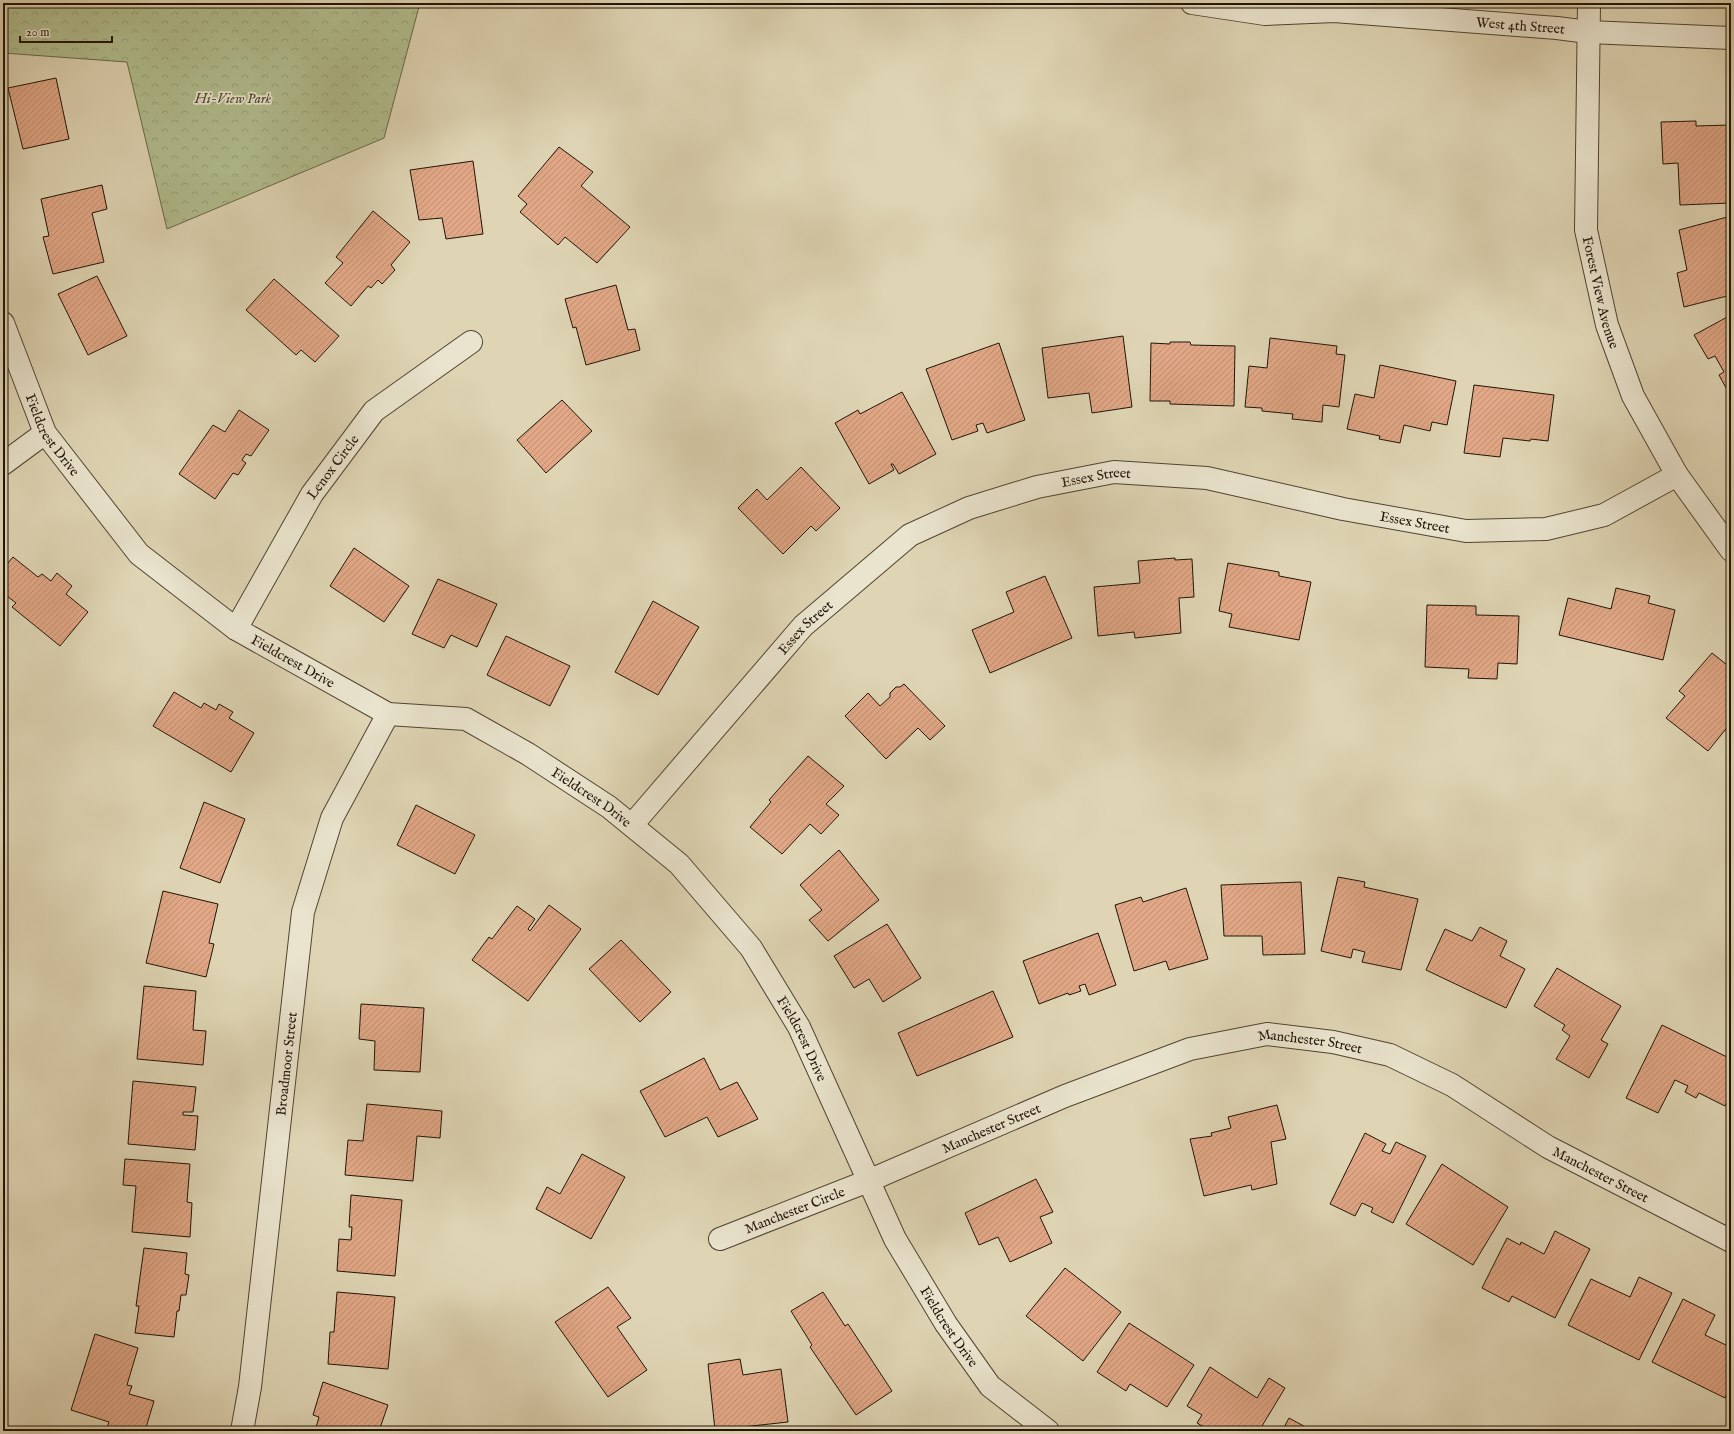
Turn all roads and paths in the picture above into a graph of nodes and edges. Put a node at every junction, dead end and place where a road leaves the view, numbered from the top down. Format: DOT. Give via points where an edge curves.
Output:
graph roads {
  1 [pos="1192,3"];
  2 [pos="1589,3"];
  3 [pos="1386,8"];
  4 [pos="1588,32"];
  5 [pos="1731,38"];
  6 [pos="3,323"];
  7 [pos="471,342"];
  8 [pos="45,433"];
  9 [pos="3,464"];
  10 [pos="1677,475"];
  11 [pos="1731,550"];
  12 [pos="236,629"];
  13 [pos="388,714"];
  14 [pos="632,825"];
  15 [pos="868,1181"];
  16 [pos="720,1239"];
  17 [pos="1731,1241"];
  18 [pos="242,1431"];
  19 [pos="1048,1431"];
  1 -- 3 [label="street, West 4th Street" via="1265,14"];
  2 -- 4 [label="street, Forest View Avenue"];
  3 -- 4 [label="street, West 4th Street"];
  4 -- 5 [label="street, West 4th Street"];
  4 -- 10 [label="street, Forest View Avenue" via="1586,230 1607,325 1633,396"];
  6 -- 8 [label="street, Fieldcrest Drive"];
  7 -- 12 [label="street, Lenox Circle" via="374,411 312,494"];
  8 -- 9 [label="street"];
  8 -- 12 [label="street, Fieldcrest Drive" via="139,554"];
  10 -- 11 [label="street, Forest View Avenue"];
  10 -- 14 [label="street, Essex Street" via="1604,515 1546,529 1466,532 1343,509 1207,478 1114,472 1037,487 969,508 910,535 803,626"];
  12 -- 13 [label="street, Fieldcrest Drive"];
  13 -- 14 [label="street, Fieldcrest Drive" via="466,719 528,754"];
  13 -- 18 [label="street, Broadmoor Street" via="332,818 303,912 250,1387"];
  14 -- 15 [label="street, Fieldcrest Drive" via="679,864 751,948 799,1027"];
  15 -- 16 [label="street, Manchester Circle"];
  15 -- 17 [label="street, Manchester Street" via="1065,1096 1182,1051 1267,1034 1333,1042 1390,1055 1452,1084 1548,1147"];
  15 -- 19 [label="street, Fieldcrest Drive" via="895,1239 946,1324 990,1386"];
}
